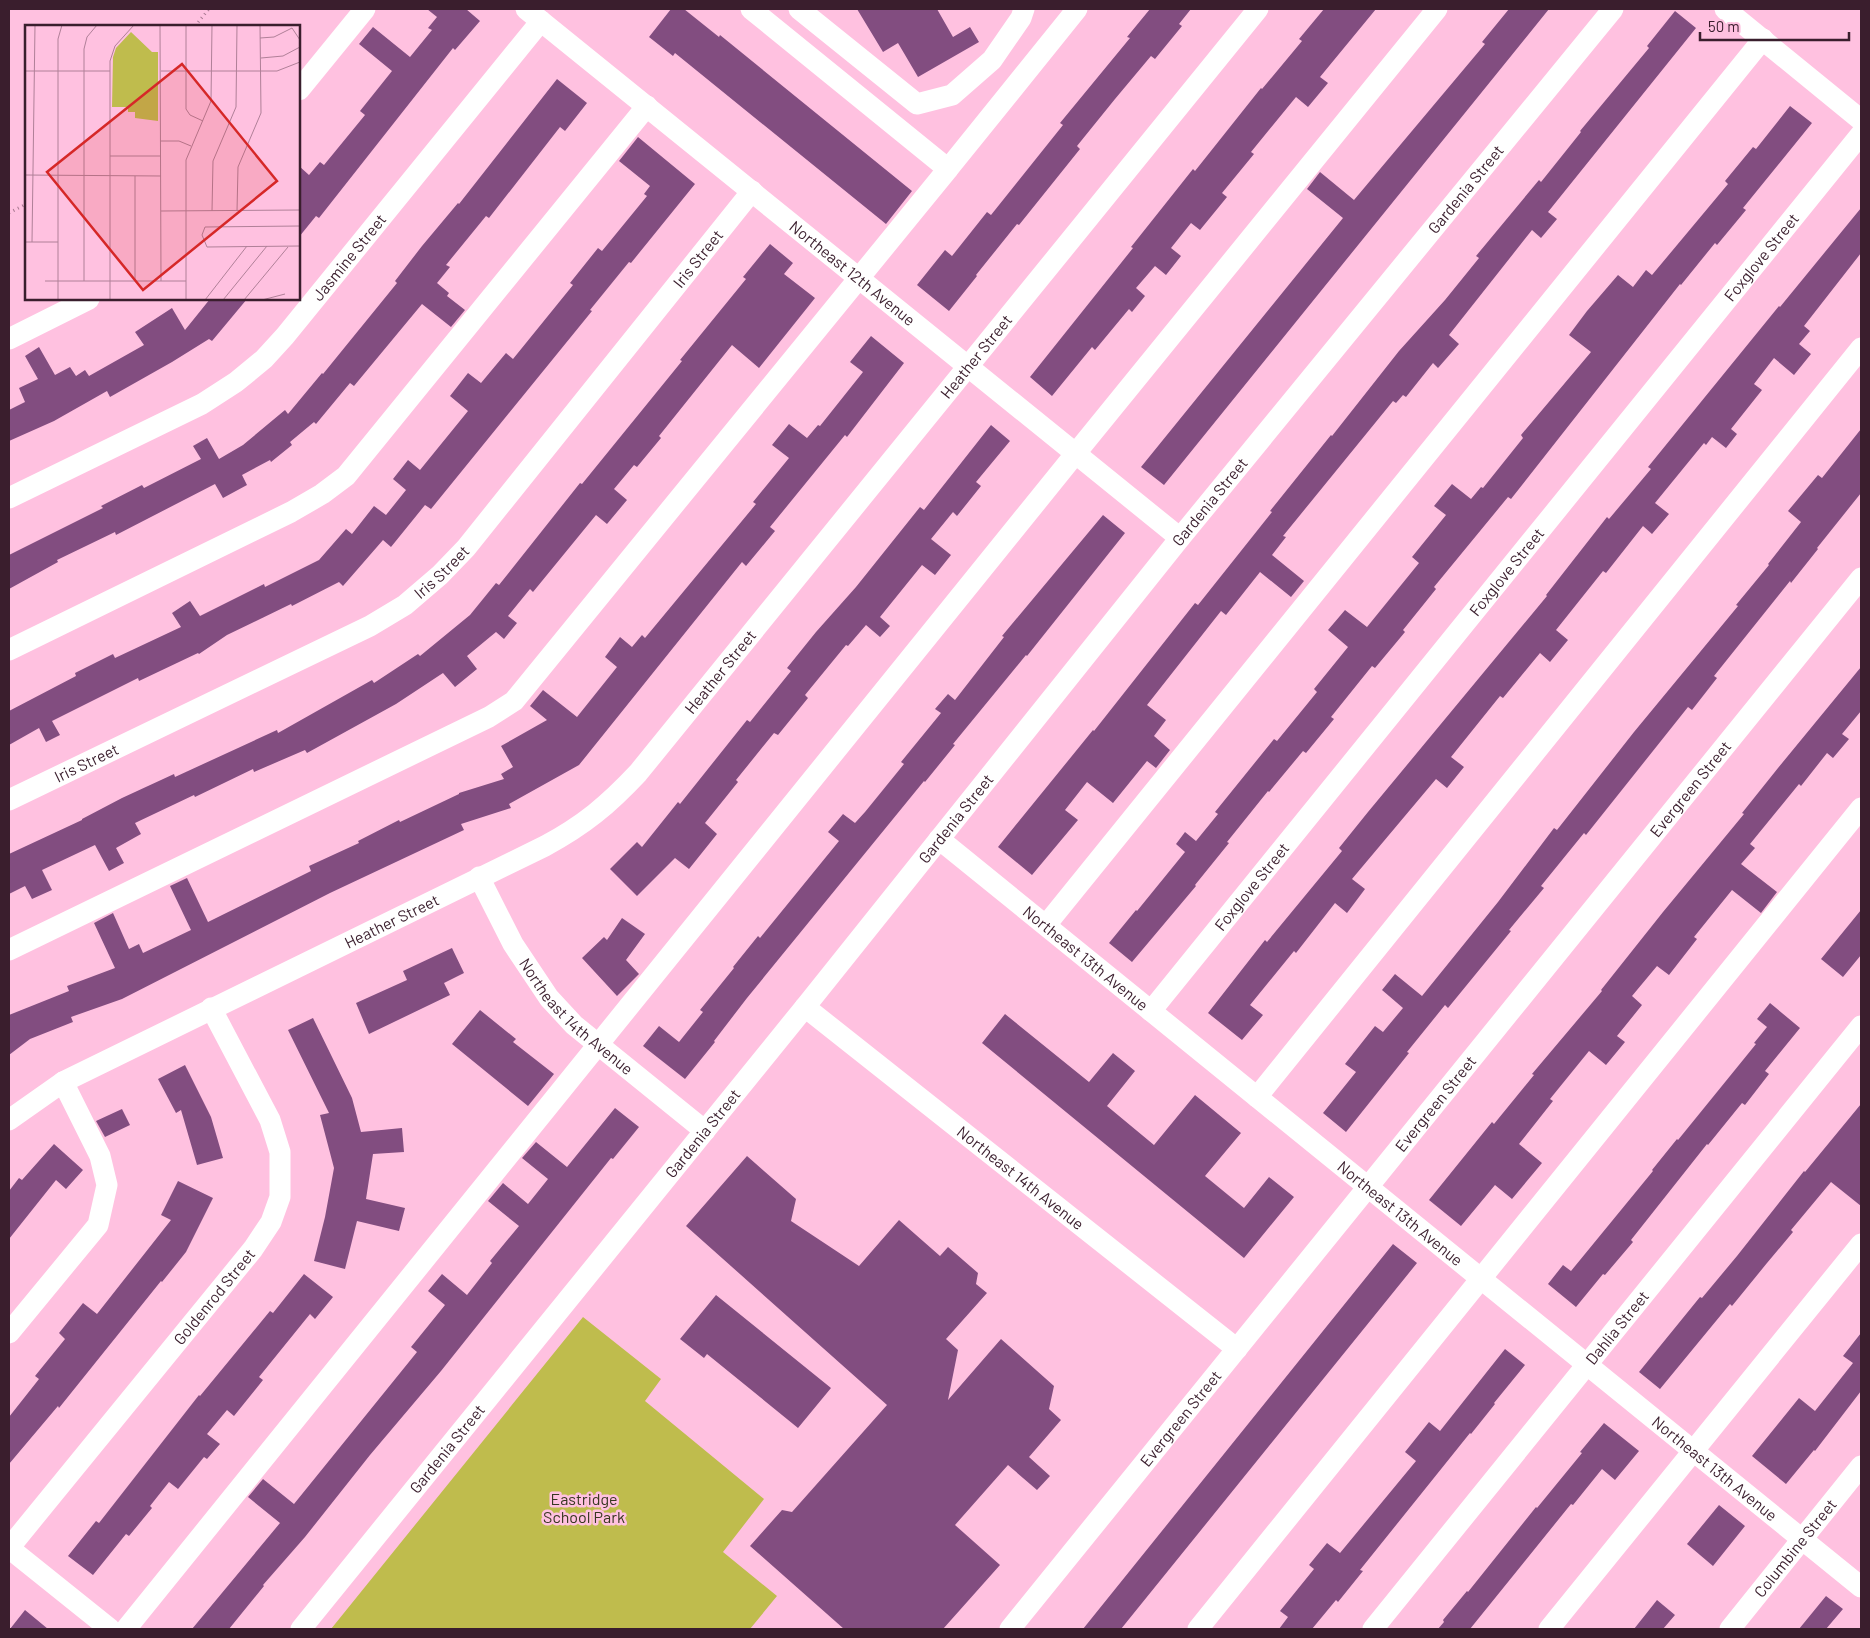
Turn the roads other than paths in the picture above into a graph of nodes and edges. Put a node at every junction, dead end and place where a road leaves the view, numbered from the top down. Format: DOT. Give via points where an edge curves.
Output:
graph roads {
  1 [pos="366,9"];
  2 [pos="751,9"];
  3 [pos="799,9"];
  4 [pos="1024,9"];
  5 [pos="1077,9"];
  6 [pos="1258,9"];
  7 [pos="1437,9"];
  8 [pos="1613,9"];
  9 [pos="1725,9"];
  10 [pos="534,15"];
  11 [pos="1763,39"];
  12 [pos="300,89"];
  13 [pos="647,106"];
  14 [pos="1861,120"];
  15 [pos="1861,134"];
  16 [pos="948,169"];
  17 [pos="752,192"];
  18 [pos="858,277"];
  19 [pos="88,300"];
  20 [pos="9,339"];
  21 [pos="1861,348"];
  22 [pos="969,366"];
  23 [pos="1076,453"];
  24 [pos="9,498"];
  25 [pos="1180,538"];
  26 [pos="1861,578"];
  27 [pos="9,650"];
  28 [pos="9,800"];
  29 [pos="1861,808"];
  30 [pos="940,839"];
  31 [pos="479,877"];
  32 [pos="1046,925"];
  33 [pos="9,950"];
  34 [pos="805,1007"];
  35 [pos="211,1008"];
  36 [pos="1151,1011"];
  37 [pos="1861,1026"];
  38 [pos="599,1045"];
  39 [pos="62,1082"];
  40 [pos="1257,1097"];
  41 [pos="9,1120"];
  42 [pos="705,1131"];
  43 [pos="1368,1187"];
  44 [pos="1861,1244"];
  45 [pos="1481,1279"];
  46 [pos="9,1332"];
  47 [pos="1237,1349"];
  48 [pos="1586,1365"];
  49 [pos="1694,1451"];
  50 [pos="1861,1466"];
  51 [pos="1802,1540"];
  52 [pos="9,1548"];
  53 [pos="1861,1587"];
  54 [pos="110,1629"];
  55 [pos="126,1629"];
  56 [pos="301,1629"];
  57 [pos="1010,1629"];
  58 [pos="1198,1629"];
  59 [pos="1373,1629"];
  60 [pos="1549,1629"];
  61 [pos="1730,1629"];
  1 -- 12 [label="street"];
  2 -- 16 [label="street"];
  3 -- 4 [label="street" via="917,104 952,95 992,60"];
  5 -- 16 [label="street"];
  6 -- 22 [label="street, Heather Street"];
  7 -- 23 [label="street"];
  8 -- 25 [label="street, Gardenia Street"];
  9 -- 11 [label="street"];
  10 -- 13 [label="street, Northeast 12th Avenue"];
  10 -- 24 [label="street, Jasmine Street" via="291,329 264,359 202,404"];
  11 -- 14 [label="street"];
  11 -- 32 [label="street"];
  13 -- 17 [label="street, Northeast 12th Avenue"];
  13 -- 27 [label="street" via="346,476 291,512"];
  15 -- 36 [label="street, Foxglove Street"];
  16 -- 18 [label="street"];
  17 -- 18 [label="street, Northeast 12th Avenue"];
  17 -- 28 [label="street, Iris Street" via="466,548 405,605 370,626"];
  18 -- 22 [label="street, Northeast 12th Avenue"];
  18 -- 33 [label="street" via="514,700 489,717"];
  19 -- 20 [label="street"];
  21 -- 40 [label="street"];
  22 -- 23 [label="street, Northeast 12th Avenue"];
  22 -- 31 [label="street, Heather Street" via="616,797 565,835"];
  23 -- 25 [label="street, Northeast 12th Avenue"];
  23 -- 38 [label="street"];
  25 -- 30 [label="street, Gardenia Street"];
  26 -- 43 [label="street, Evergreen Street"];
  29 -- 45 [label="street"];
  30 -- 32 [label="street, Northeast 13th Avenue"];
  30 -- 34 [label="street, Gardenia Street"];
  31 -- 35 [label="street, Heather Street"];
  31 -- 38 [label="street, Northeast 14th Avenue" via="513,944 549,998 574,1025"];
  32 -- 36 [label="street, Northeast 13th Avenue"];
  34 -- 42 [label="street, Gardenia Street"];
  34 -- 47 [label="street, Northeast 14th Avenue"];
  35 -- 39 [label="street, Heather Street"];
  35 -- 52 [label="street, Goldenrod Street" via="270,1120 280,1152 280,1197 271,1222 253,1249"];
  36 -- 40 [label="street, Northeast 13th Avenue"];
  37 -- 48 [label="street, Dahlia Street"];
  38 -- 42 [label="street, Northeast 14th Avenue"];
  38 -- 55 [label="street"];
  39 -- 41 [label="street, Heather Street"];
  39 -- 46 [label="street" via="100,1156 107,1185 98,1225"];
  40 -- 43 [label="street, Northeast 13th Avenue"];
  42 -- 56 [label="street, Gardenia Street"];
  43 -- 45 [label="street, Northeast 13th Avenue"];
  43 -- 47 [label="street, Evergreen Street"];
  44 -- 49 [label="street"];
  45 -- 48 [label="street, Northeast 13th Avenue"];
  45 -- 58 [label="street"];
  47 -- 57 [label="street, Evergreen Street"];
  48 -- 49 [label="street, Northeast 13th Avenue"];
  48 -- 59 [label="street, Dahlia Street"];
  49 -- 51 [label="street, Northeast 13th Avenue"];
  49 -- 60 [label="street"];
  50 -- 51 [label="street, Columbine Street"];
  51 -- 53 [label="street, Northeast 13th Avenue"];
  51 -- 61 [label="street, Columbine Street"];
  52 -- 54 [label="street"];
}
